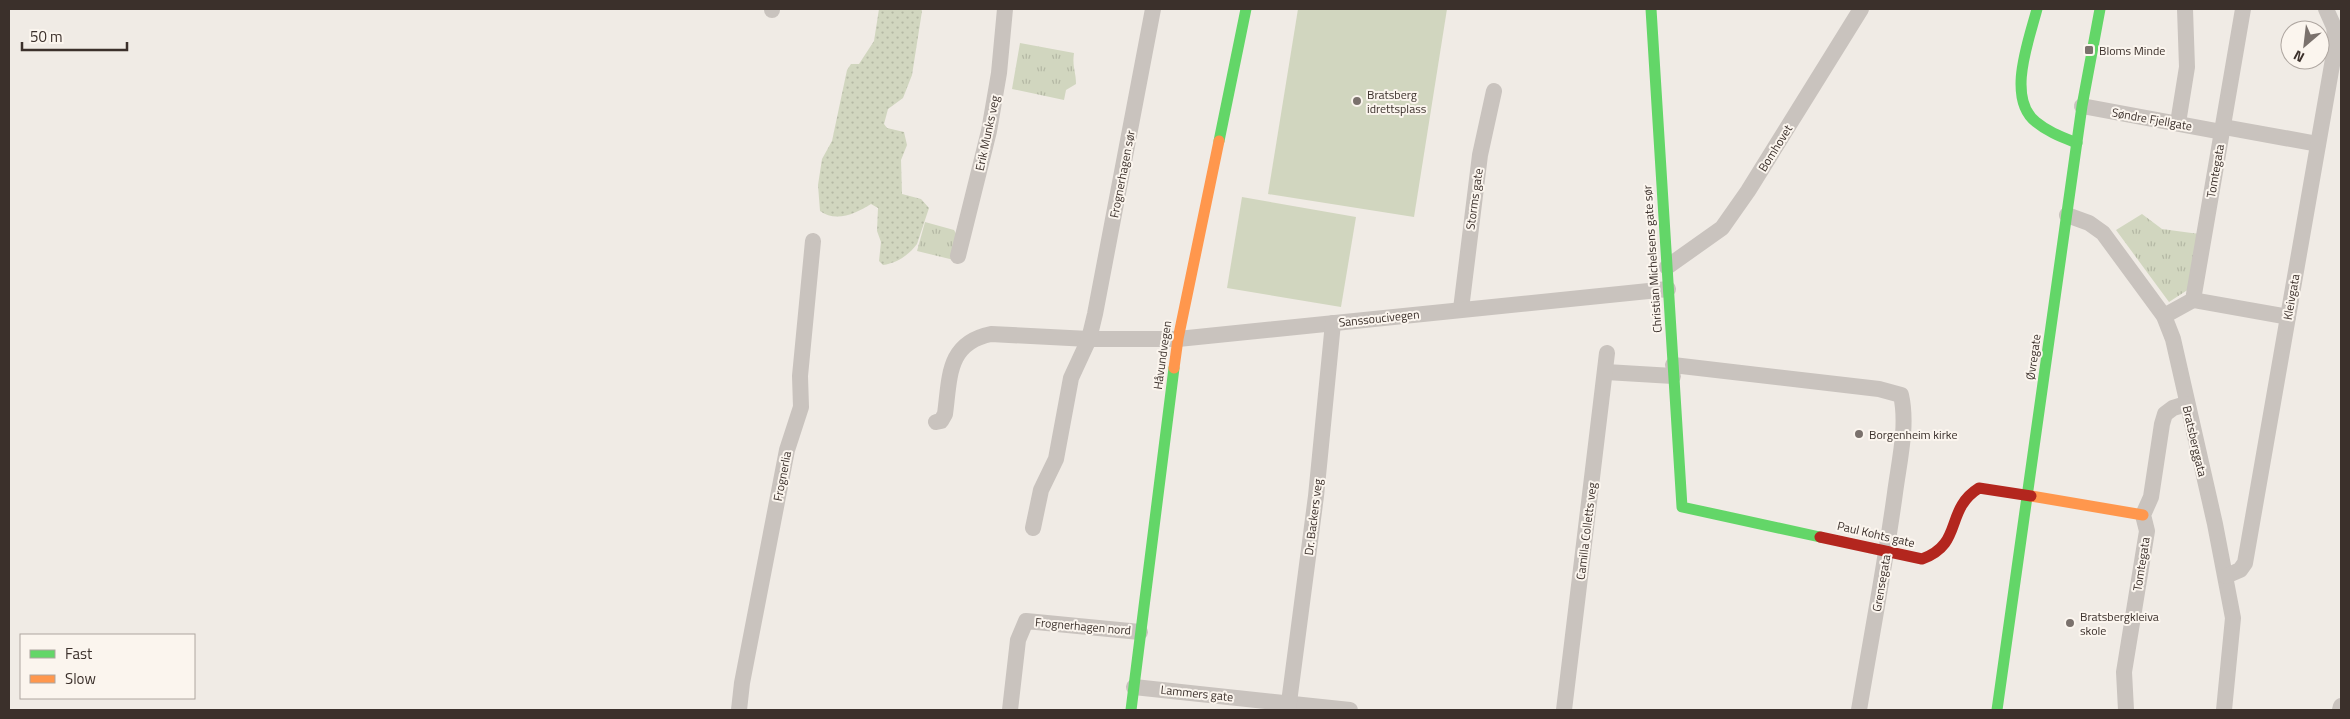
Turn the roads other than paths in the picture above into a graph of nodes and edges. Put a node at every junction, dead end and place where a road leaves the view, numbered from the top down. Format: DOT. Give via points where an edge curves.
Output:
graph roads {
  1 [pos="1005,9"];
  2 [pos="1153,9"];
  3 [pos="1246,9"];
  4 [pos="1651,9"];
  5 [pos="1861,9"];
  6 [pos="2037,9"];
  7 [pos="2100,9"];
  8 [pos="2185,9"];
  9 [pos="2244,9"];
  10 [pos="2326,9"];
  11 [pos="1494,91"];
  12 [pos="2082,106"];
  13 [pos="2178,123"];
  14 [pos="2223,130"];
  15 [pos="2078,143"];
  16 [pos="2318,144"];
  17 [pos="2067,215"];
  18 [pos="813,241"];
  19 [pos="958,256"];
  20 [pos="1667,267"];
  21 [pos="1668,289"];
  22 [pos="2193,300"];
  23 [pos="1461,309"];
  24 [pos="2164,316"];
  25 [pos="2288,316"];
  26 [pos="1333,322"];
  27 [pos="1089,339"];
  28 [pos="1178,339"];
  29 [pos="1607,353"];
  30 [pos="1673,371"];
  31 [pos="1606,372"];
  32 [pos="2186,404"];
  33 [pos="936,422"];
  34 [pos="2027,496"];
  35 [pos="1682,507"];
  36 [pos="2143,515"];
  37 [pos="1033,528"];
  38 [pos="1887,551"];
  39 [pos="2226,576"];
  40 [pos="1140,632"];
  41 [pos="1134,687"];
  42 [pos="2341,706"];
  43 [pos="1288,707"];
  44 [pos="739,710"];
  45 [pos="1010,710"];
  46 [pos="1131,710"];
  47 [pos="1350,710"];
  48 [pos="1564,710"];
  49 [pos="1859,710"];
  50 [pos="1996,710"];
  51 [pos="2126,710"];
  52 [pos="2224,710"];
  53 [pos="2340,710"];
  1 -- 19 [label="street, Erik Munks veg" via="989,131"];
  2 -- 27 [label="street, Frognerhagen sør"];
  3 -- 28 [label="street, Håvundvegen"];
  4 -- 20 [label="street, Christian Michelsens gate sør"];
  5 -- 20 [label="street, Bomhovet" via="1722,228"];
  6 -- 15 [label="street" via="2021,81 2022,103 2030,118 2046,132"];
  7 -- 12 [label="street, Øvregate"];
  8 -- 13 [label="street" via="2186,67"];
  9 -- 14 [label="street, Tomtegata"];
  10 -- 16 [label="street, Kleivgata" via="2336,42"];
  11 -- 23 [label="street, Storms gate" via="1480,155"];
  12 -- 13 [label="street, Søndre Fjellgate"];
  12 -- 15 [label="street, Øvregate"];
  13 -- 14 [label="street, Søndre Fjellgate"];
  14 -- 16 [label="street, Søndre Fjellgate"];
  14 -- 22 [label="street, Tomtegata"];
  15 -- 17 [label="street, Øvregate"];
  16 -- 25 [label="street, Kleivgata"];
  17 -- 24 [label="street, Bratsberggata" via="2089,222 2103,233"];
  17 -- 34 [label="street, Øvregate"];
  18 -- 44 [label="street, Frognerlia" via="800,376 801,407 787,450"];
  20 -- 21 [label="street, Christian Michelsens gate sør"];
  21 -- 23 [label="street, Sanssoucivegen"];
  21 -- 30 [label="street, Christian Michelsens gate sør"];
  22 -- 24 [label="street"];
  22 -- 25 [label="street"];
  23 -- 26 [label="street, Sanssoucivegen"];
  24 -- 32 [label="street, Bratsberggata" via="2173,339"];
  25 -- 39 [label="street, Kleivgata" via="2245,563 2240,570"];
  26 -- 28 [label="street, Sanssoucivegen"];
  26 -- 43 [label="street, Dr. Backers veg" via="1316,496"];
  27 -- 28 [label="street, Sanssoucivegen"];
  27 -- 33 [label="street, Sanssoucivegen" via="991,334 976,337 960,350 954,362 945,414 941,421"];
  27 -- 37 [label="street" via="1071,378 1056,459 1041,490"];
  28 -- 40 [label="street, Håvundvegen"];
  29 -- 31 [label="street, Camilla Colletts veg"];
  30 -- 31 [label="street"];
  30 -- 35 [label="street, Christian Michelsens gate sør"];
  30 -- 38 [label="street, Grensegata" via="1879,389 1901,395 1903,419"];
  31 -- 48 [label="street, Camilla Colletts veg"];
  32 -- 36 [label="street, Tomtegata" via="2165,414 2151,497"];
  32 -- 39 [label="street, Bratsberggata"];
  34 -- 36 [label="street, Paul Kohts gate"];
  34 -- 38 [label="street, Paul Kohts gate" via="1979,488 1961,500 1946,546 1936,556 1922,559"];
  34 -- 50 [label="street, Øvregate"];
  35 -- 38 [label="street, Paul Kohts gate"];
  36 -- 51 [label="street, Tomtegata" via="2146,531 2124,672"];
  38 -- 49 [label="street, Grensegata"];
  39 -- 52 [label="street, Bratsberggata" via="2233,631"];
  40 -- 41 [label="street, Håvundvegen"];
  40 -- 45 [label="street, Frognerhagen nord" via="1026,621 1018,640"];
  41 -- 43 [label="street, Lammers gate"];
  41 -- 46 [label="street, Håvundvegen"];
  42 -- 53 [label="street"];
  43 -- 47 [label="street, Lammers gate"];
}
